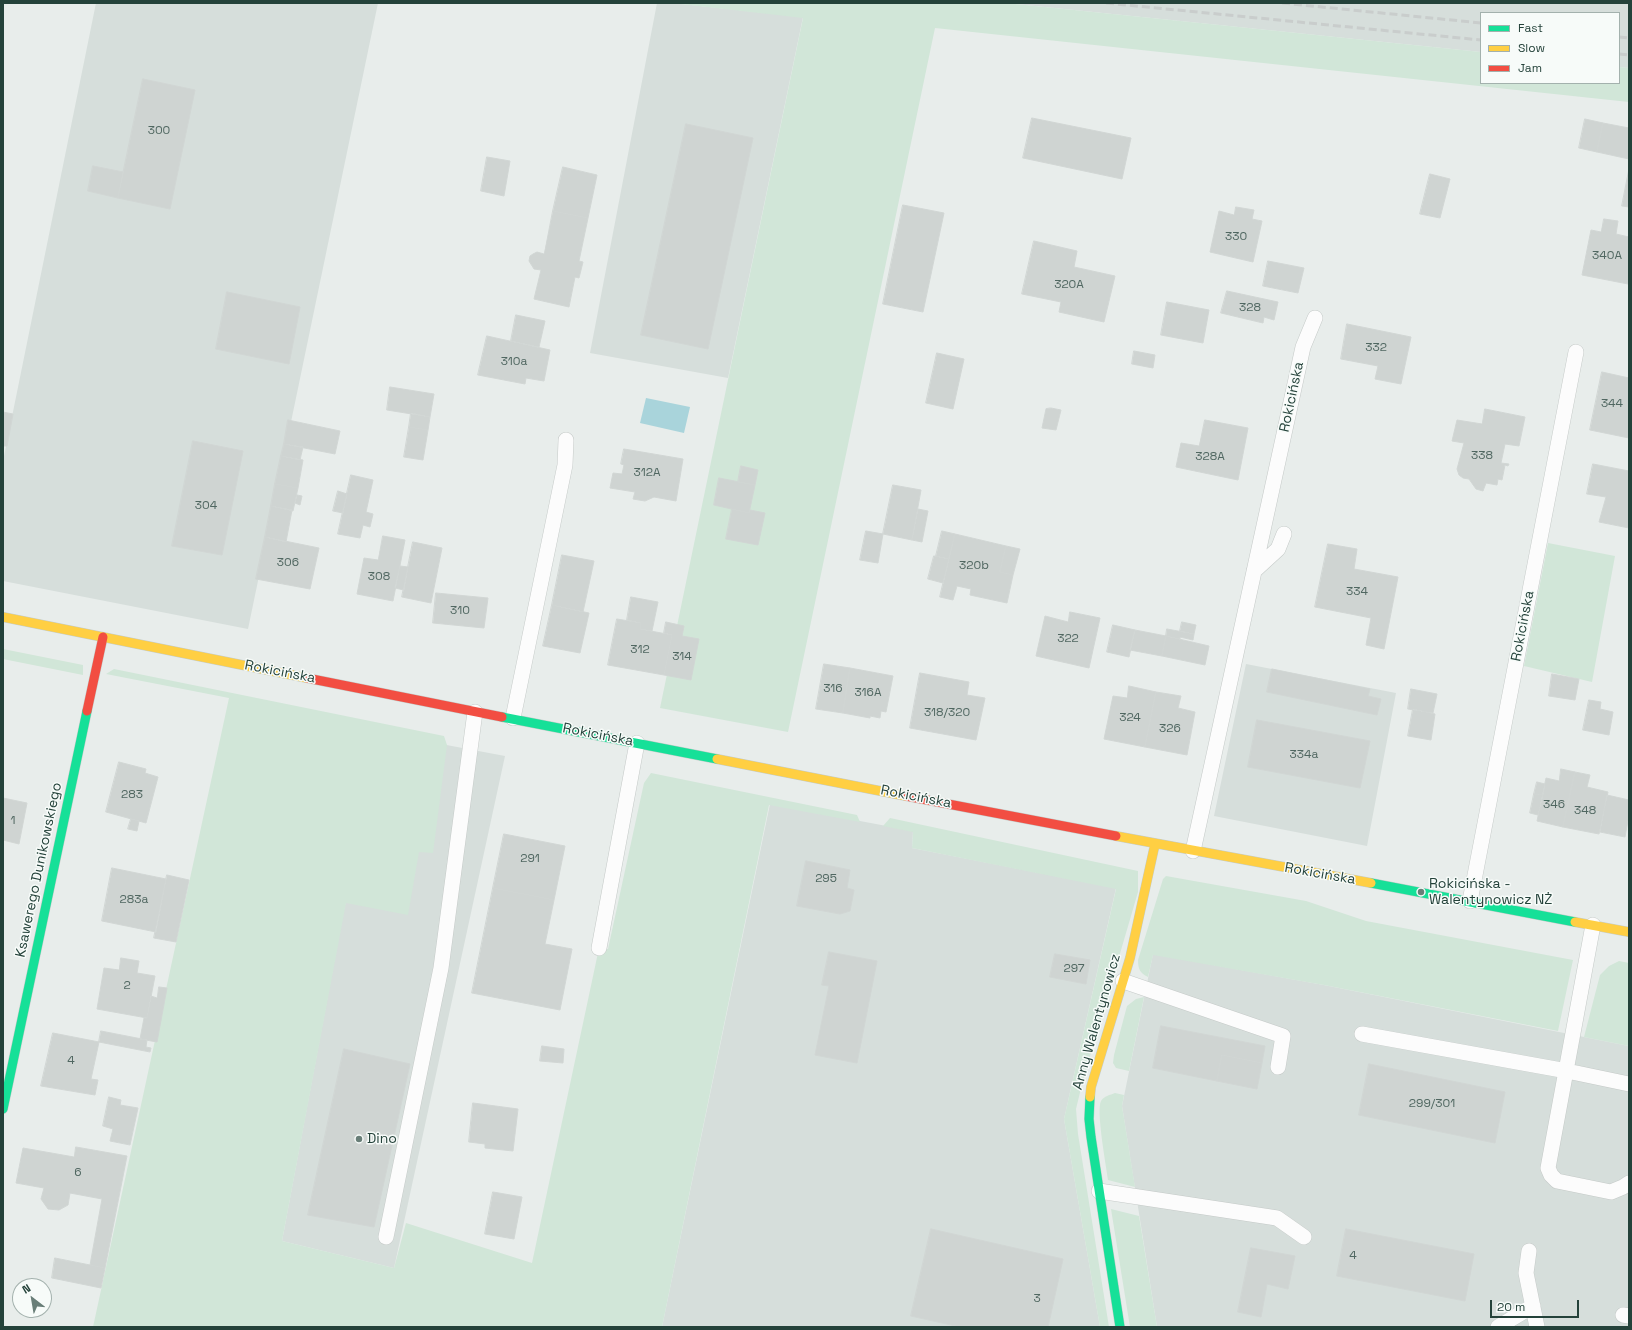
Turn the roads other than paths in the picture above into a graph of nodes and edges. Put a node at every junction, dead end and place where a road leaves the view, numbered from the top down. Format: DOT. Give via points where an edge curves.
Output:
graph roads {
  1 [pos="1315,318"];
  2 [pos="1576,352"];
  3 [pos="566,440"];
  4 [pos="1284,534"];
  5 [pos="1254,571"];
  6 [pos="3,617"];
  7 [pos="103,637"];
  8 [pos="475,712"];
  9 [pos="513,718"];
  10 [pos="637,743"];
  11 [pos="1155,844"];
  12 [pos="1193,851"];
  13 [pos="1470,901"];
  14 [pos="1593,925"];
  15 [pos="1629,932"];
  16 [pos="599,948"];
  17 [pos="1123,981"];
  18 [pos="1362,1034"];
  19 [pos="1278,1067"];
  20 [pos="1567,1071"];
  21 [pos="1629,1084"];
  22 [pos="3,1109"];
  23 [pos="1629,1183"];
  24 [pos="1099,1191"];
  25 [pos="386,1237"];
  26 [pos="1304,1237"];
  27 [pos="1529,1251"];
  28 [pos="1532,1306"];
  29 [pos="1120,1327"];
  30 [pos="1498,1327"];
  31 [pos="1537,1327"];
  1 -- 5 [label="lane, Rokicińska" via="1303,347"];
  2 -- 13 [label="lane, Rokicińska"];
  3 -- 9 [label="lane" via="565,465"];
  4 -- 5 [label="lane" via="1278,549"];
  5 -- 12 [label="lane, Rokicińska"];
  6 -- 7 [label="main road, Rokicińska"];
  7 -- 8 [label="main road, Rokicińska"];
  7 -- 22 [label="main road, Ksawerego Dunikowskiego"];
  8 -- 9 [label="main road, Rokicińska"];
  8 -- 25 [label="lane" via="441,968"];
  9 -- 10 [label="main road, Rokicińska"];
  10 -- 11 [label="main road, Rokicińska"];
  10 -- 16 [label="lane"];
  11 -- 12 [label="main road, Rokicińska"];
  11 -- 17 [label="main road, Anny Walentynowicz" via="1137,931"];
  12 -- 13 [label="main road, Rokicińska"];
  13 -- 14 [label="main road, Rokicińska"];
  14 -- 15 [label="main road, Rokicińska"];
  14 -- 20 [label="lane"];
  17 -- 19 [label="lane" via="1283,1036"];
  17 -- 24 [label="main road, Anny Walentynowicz" via="1091,1087 1089,1119"];
  18 -- 20 [label="lane"];
  20 -- 21 [label="lane"];
  20 -- 23 [label="lane" via="1548,1168 1550,1175 1557,1181 1611,1192"];
  24 -- 26 [label="lane" via="1276,1218"];
  24 -- 29 [label="main road, Anny Walentynowicz"];
  27 -- 28 [label="lane" via="1526,1273"];
  28 -- 30 [label="lane"];
  28 -- 31 [label="lane"];
}
